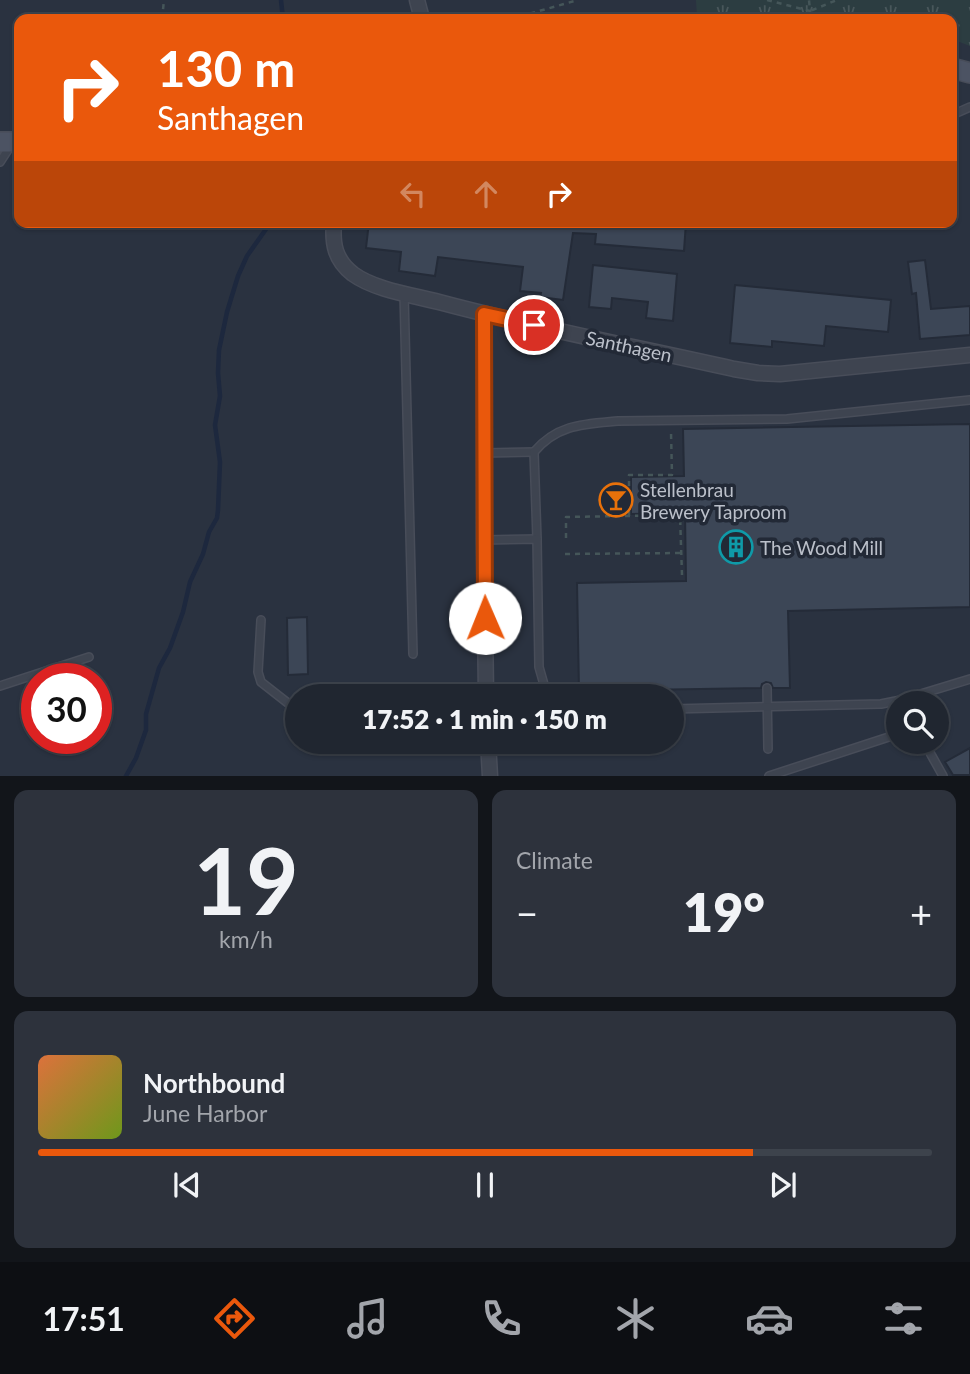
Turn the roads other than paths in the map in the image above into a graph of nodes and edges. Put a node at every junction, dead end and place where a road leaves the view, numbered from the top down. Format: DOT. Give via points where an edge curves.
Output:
graph roads {
  1 [pos="11,142"];
  2 [pos="0,162"];
  3 [pos="334,228"];
  4 [pos="404,292"];
  5 [pos="484,314"];
  6 [pos="970,355"];
  7 [pos="970,400"];
  8 [pos="534,452"];
  9 [pos="484,453"];
  10 [pos="537,539"];
  11 [pos="484,540"];
  12 [pos="261,620"];
  13 [pos="414,654"];
  14 [pos="89,657"];
  15 [pos="970,679"];
  16 [pos="486,684"];
  17 [pos="543,684"];
  18 [pos="0,686"];
  19 [pos="767,688"];
  20 [pos="285,701"];
  21 [pos="768,708"];
  22 [pos="684,709"];
  23 [pos="886,738"];
  24 [pos="768,749"];
  25 [pos="489,754"];
  26 [pos="931,754"];
  27 [pos="490,775"];
  28 [pos="769,775"];
  29 [pos="943,775"];
  1 -- 2 [label="lane"];
  3 -- 4 [label="street, Santhagen" via="335,250 346,267 365,282"];
  4 -- 5 [label="street, Santhagen"];
  4 -- 13 [label="lane"];
  5 -- 6 [label="street, Santhagen" via="758,373"];
  5 -- 9 [label="street"];
  7 -- 8 [label="lane" via="762,423 618,421 573,425"];
  8 -- 9 [label="lane"];
  8 -- 10 [label="lane"];
  9 -- 11 [label="street"];
  10 -- 11 [label="lane"];
  10 -- 17 [label="lane"];
  11 -- 16 [label="street"];
  12 -- 20 [label="lane" via="258,672 261,682"];
  14 -- 18 [label="lane"];
  15 -- 21 [label="lane" via="881,704"];
  19 -- 21 [label="lane"];
  21 -- 22 [label="lane"];
  21 -- 24 [label="lane"];
  23 -- 28 [label="lane"];
  25 -- 27 [label="street"];
  26 -- 29 [label="lane"];
}
